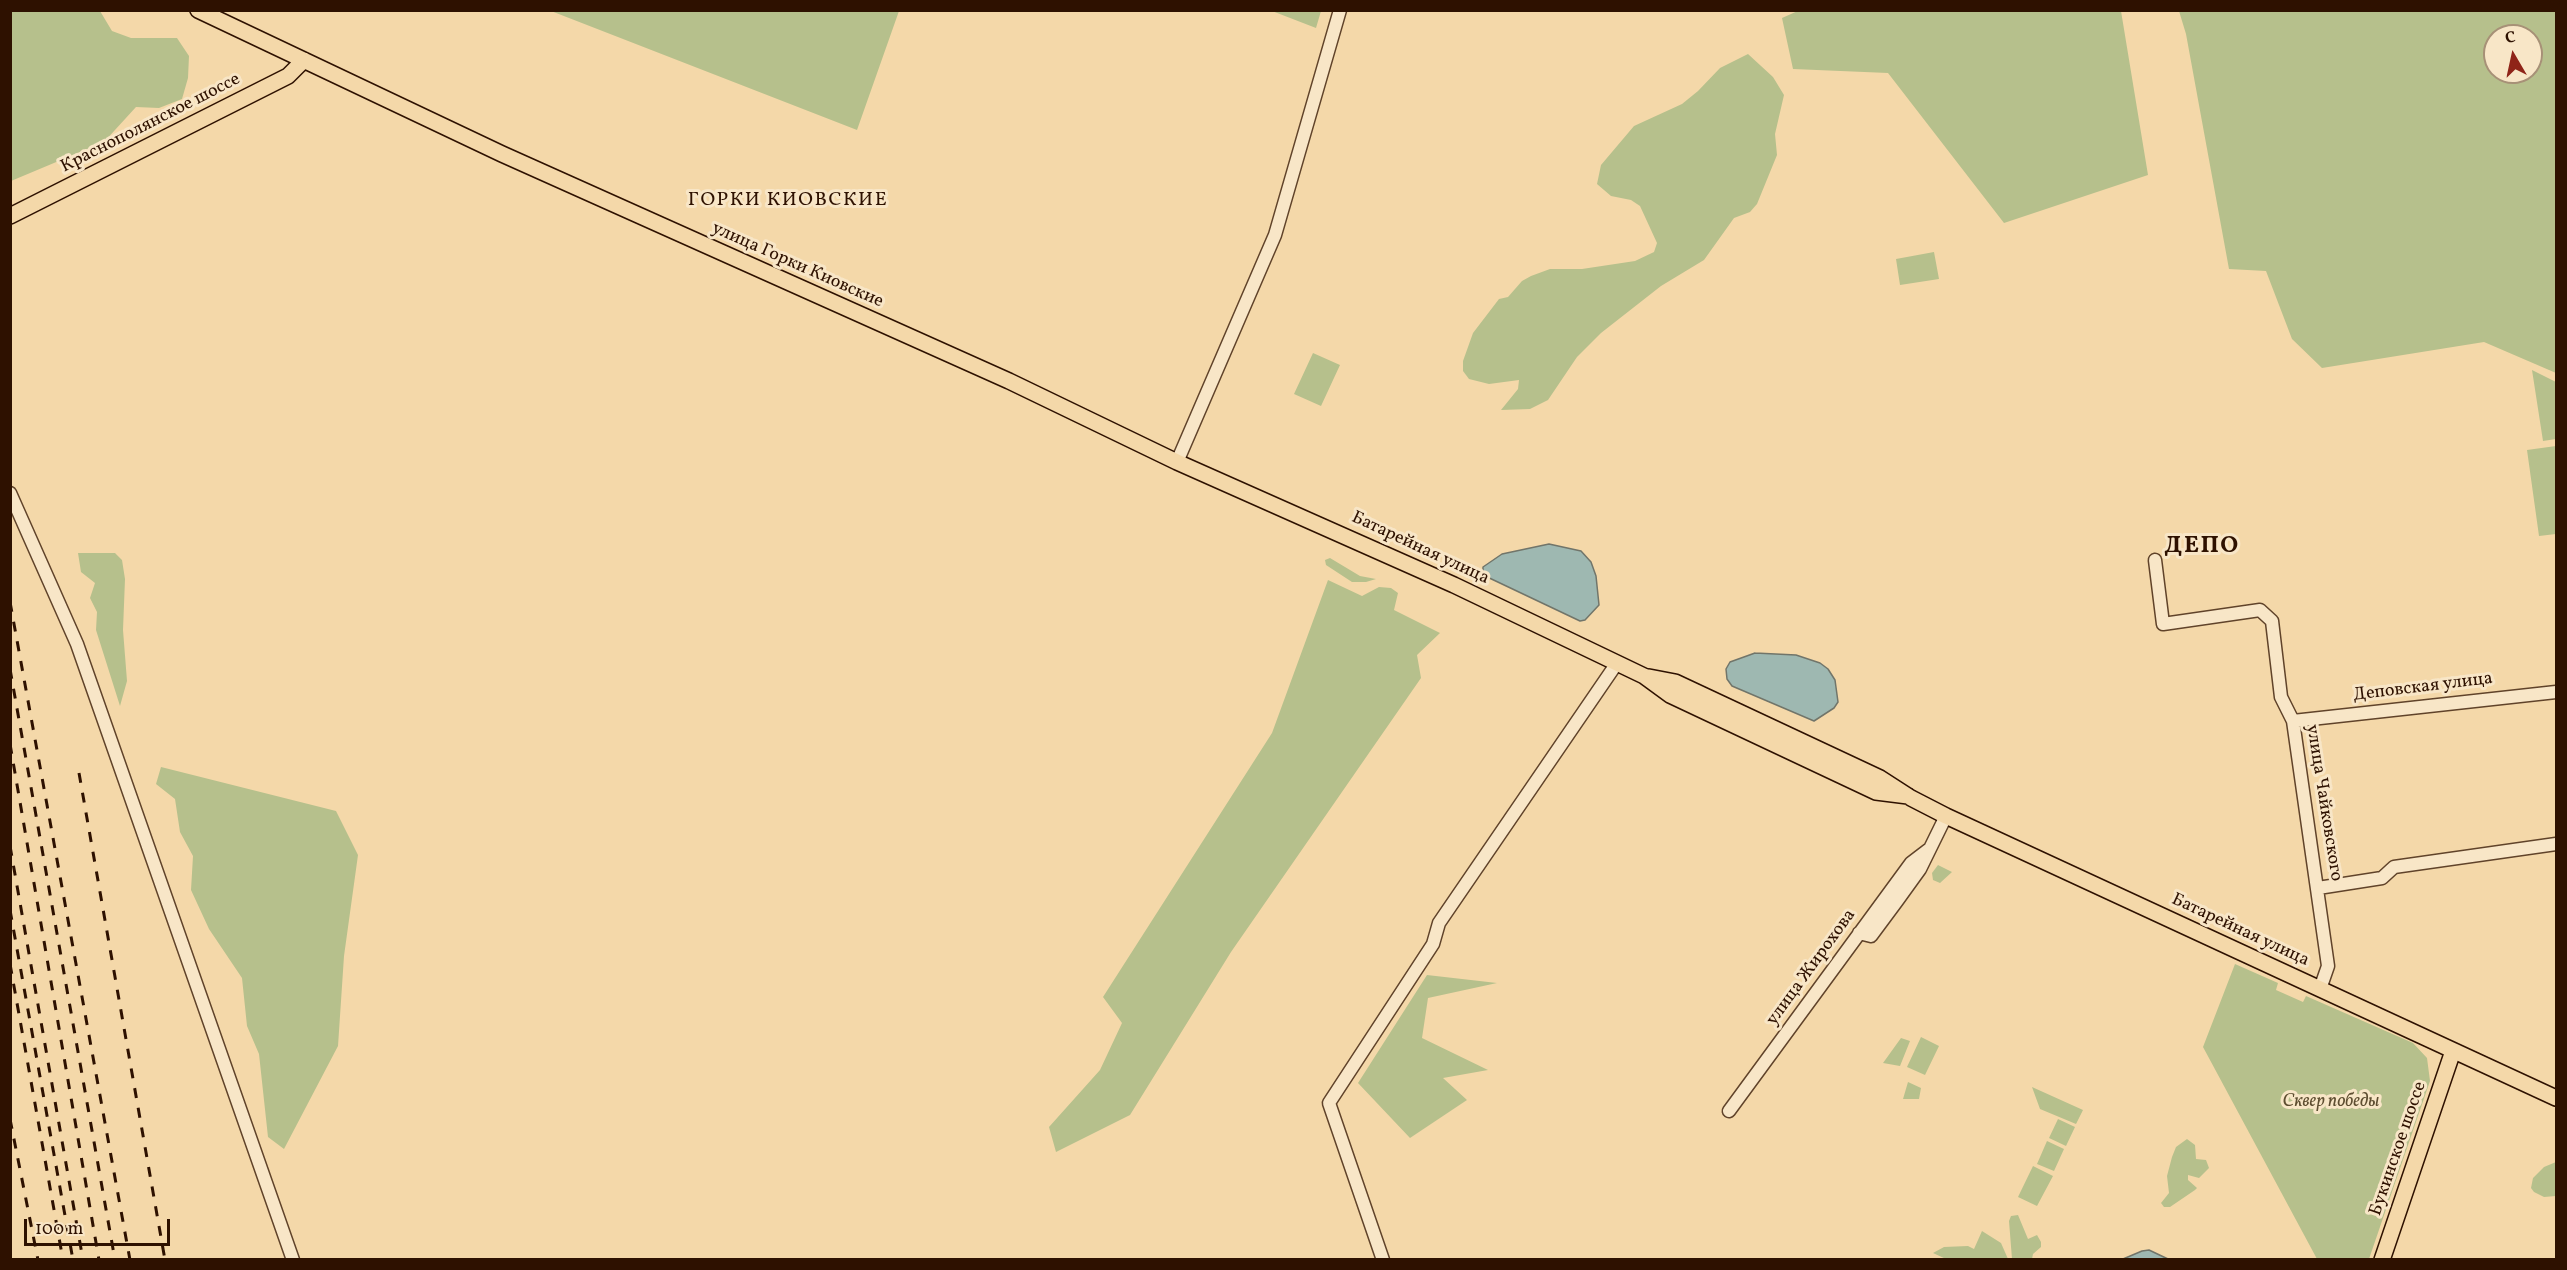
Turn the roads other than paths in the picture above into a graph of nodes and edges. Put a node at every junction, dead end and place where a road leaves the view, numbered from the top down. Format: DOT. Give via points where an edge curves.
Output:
graph roads {
  1 [pos="198,10"];
  2 [pos="1340,10"];
  3 [pos="304,60"];
  4 [pos="10,216"];
  5 [pos="1177,462"];
  6 [pos="10,493"];
  7 [pos="2155,560"];
  8 [pos="1617,663"];
  9 [pos="2556,692"];
  10 [pos="2293,721"];
  11 [pos="1946,816"];
  12 [pos="2556,844"];
  13 [pos="2318,888"];
  14 [pos="2320,989"];
  15 [pos="2453,1051"];
  16 [pos="2556,1098"];
  17 [pos="1730,1111"];
  18 [pos="293,1260"];
  19 [pos="1383,1260"];
  20 [pos="2382,1260"];
  1 -- 3 [label="main road, улица Горки Киовские"];
  2 -- 5 [label="street" via="1275,235"];
  3 -- 4 [label="main road, Краснополянское шоссе" via="288,76"];
  3 -- 5 [label="main road, улица Горки Киовские" via="704,246 1009,381"];
  5 -- 8 [label="main road, Батарейная улица" via="1454,585"];
  6 -- 18 [label="street" via="77,644"];
  7 -- 10 [label="street, улица Чайковского" via="2163,624 2260,610 2272,621 2281,697"];
  8 -- 11 [label="main road, Батарейная улица" via="1644,676 1676,682 1880,778"];
  8 -- 19 [label="street" via="1439,923 1433,944 1329,1103"];
  9 -- 10 [label="street, Деповская улица"];
  10 -- 13 [label="street, улица Чайковского"];
  11 -- 14 [label="main road, Батарейная улица"];
  11 -- 17 [label="street, улица Жирохова" via="1920,869"];
  12 -- 13 [label="street" via="2394,867 2382,878"];
  13 -- 14 [label="street, улица Чайковского" via="2328,966"];
  14 -- 15 [label="main road, Батарейная улица"];
  15 -- 16 [label="main road, Батарейная улица"];
  15 -- 20 [label="main road, Букинское шоссе"];
}
